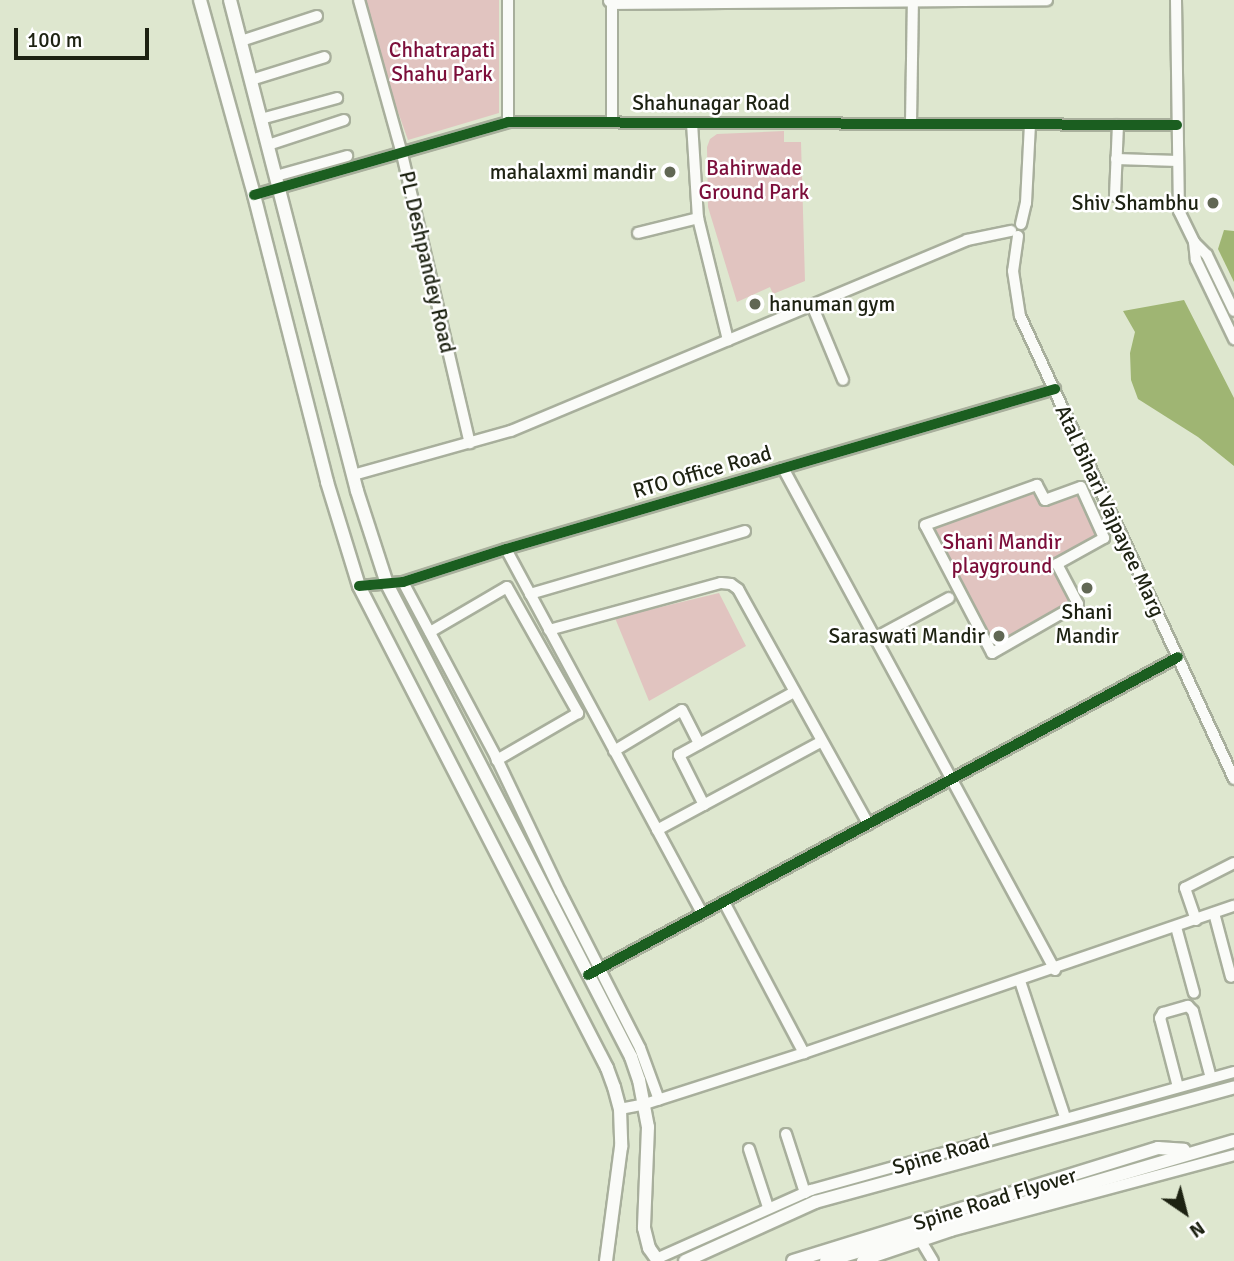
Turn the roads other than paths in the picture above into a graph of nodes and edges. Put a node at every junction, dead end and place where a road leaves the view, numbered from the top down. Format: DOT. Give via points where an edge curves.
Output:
graph roads {
  1 [pos="200,0"];
  2 [pos="232,0"];
  3 [pos="359,0"];
  4 [pos="508,0"];
  5 [pos="1047,0"];
  6 [pos="1176,0"];
  7 [pos="913,1"];
  8 [pos="610,2"];
  9 [pos="317,16"];
  10 [pos="241,41"];
  11 [pos="325,57"];
  12 [pos="251,80"];
  13 [pos="337,98"];
  14 [pos="261,119"];
  15 [pos="344,120"];
  16 [pos="508,122"];
  17 [pos="612,122"];
  18 [pos="692,123"];
  19 [pos="911,123"];
  20 [pos="1030,124"];
  21 [pos="1118,125"];
  22 [pos="1177,125"];
  23 [pos="268,145"];
  24 [pos="402,154"];
  25 [pos="347,156"];
  26 [pos="1116,159"];
  27 [pos="1178,161"];
  28 [pos="278,182"];
  29 [pos="254,195"];
  30 [pos="1115,196"];
  31 [pos="698,218"];
  32 [pos="638,233"];
  33 [pos="1014,234"];
  34 [pos="1194,242"];
  35 [pos="811,305"];
  36 [pos="1234,311"];
  37 [pos="1234,339"];
  38 [pos="729,340"];
  39 [pos="843,380"];
  40 [pos="1055,390"];
  41 [pos="470,443"];
  42 [pos="783,468"];
  43 [pos="353,475"];
  44 [pos="1081,487"];
  45 [pos="745,531"];
  46 [pos="506,549"];
  47 [pos="403,582"];
  48 [pos="387,584"];
  49 [pos="359,586"];
  50 [pos="530,594"];
  51 [pos="949,598"];
  52 [pos="549,630"];
  53 [pos="430,632"];
  54 [pos="875,638"];
  55 [pos="1178,657"];
  56 [pos="794,692"];
  57 [pos="822,741"];
  58 [pos="699,744"];
  59 [pos="614,751"];
  60 [pos="497,760"];
  61 [pos="951,779"];
  62 [pos="1234,779"];
  63 [pos="704,805"];
  64 [pos="869,824"];
  65 [pos="657,830"];
  66 [pos="1234,863"];
  67 [pos="724,902"];
  68 [pos="1234,906"];
  69 [pos="1214,913"];
  70 [pos="702,914"];
  71 [pos="1196,920"];
  72 [pos="1176,927"];
  73 [pos="1055,970"];
  74 [pos="594,972"];
  75 [pos="1231,977"];
  76 [pos="1020,981"];
  77 [pos="1194,993"];
  78 [pos="804,1053"];
  79 [pos="1234,1072"];
  80 [pos="1211,1078"];
  81 [pos="1178,1087"];
  82 [pos="1234,1087"];
  83 [pos="659,1100"];
  84 [pos="645,1104"];
  85 [pos="620,1109"];
  86 [pos="1065,1117"];
  87 [pos="786,1134"];
  88 [pos="1234,1141"];
  89 [pos="749,1149"];
  90 [pos="1198,1150"];
  91 [pos="1234,1155"];
  92 [pos="805,1193"];
  93 [pos="768,1207"];
  94 [pos="921,1241"];
  95 [pos="657,1260"];
  96 [pos="606,1261"];
  97 [pos="685,1261"];
  98 [pos="793,1261"];
  99 [pos="826,1261"];
  100 [pos="862,1261"];
  101 [pos="933,1261"];
  1 -- 29 [label="main road"];
  2 -- 10 [label="main road"];
  3 -- 24 [label="street, PL Deshpandey Road"];
  4 -- 16 [label="street"];
  5 -- 7 [label="street"];
  6 -- 22 [label="street"];
  7 -- 8 [label="street"];
  7 -- 19 [label="street"];
  8 -- 17 [label="street"];
  9 -- 10 [label="street"];
  10 -- 12 [label="main road"];
  11 -- 12 [label="street"];
  12 -- 14 [label="main road"];
  13 -- 14 [label="street"];
  14 -- 23 [label="main road"];
  15 -- 23 [label="street"];
  16 -- 17 [label="street, Shahunagar Road"];
  16 -- 24 [label="street, Shahunagar Road"];
  17 -- 18 [label="street, Shahunagar Road"];
  18 -- 19 [label="street, Shahunagar Road"];
  18 -- 31 [label="street"];
  19 -- 20 [label="street, Shahunagar Road"];
  20 -- 21 [label="street, Shahunagar Road"];
  20 -- 33 [label="street" via="1026,203 1021,224 1013,225"];
  21 -- 22 [label="street, Shahunagar Road"];
  21 -- 26 [label="street"];
  22 -- 27 [label="street"];
  23 -- 28 [label="main road"];
  24 -- 28 [label="street, Shahunagar Road"];
  24 -- 41 [label="street, PL Deshpandey Road"];
  25 -- 28 [label="street"];
  26 -- 27 [label="street"];
  26 -- 30 [label="street"];
  27 -- 34 [label="street" via="1179,211"];
  28 -- 29 [label="street, Shahunagar Road"];
  28 -- 43 [label="main road"];
  29 -- 49 [label="main road" via="327,482"];
  31 -- 32 [label="street"];
  31 -- 38 [label="street"];
  33 -- 35 [label="street" via="967,240"];
  33 -- 40 [label="street, Atal Bihari Vajpayee Marg" via="1013,271 1020,316"];
  34 -- 36 [label="street" via="1208,255"];
  34 -- 37 [label="street" via="1196,260"];
  35 -- 38 [label="street"];
  35 -- 39 [label="street"];
  38 -- 41 [label="street" via="511,431"];
  40 -- 42 [label="street, RTO Office Road"];
  40 -- 55 [label="street, Atal Bihari Vajpayee Marg"];
  41 -- 43 [label="street"];
  42 -- 46 [label="street, RTO Office Road"];
  42 -- 54 [label="street"];
  43 -- 48 [label="main road"];
  44 -- 44 [label="street" via="1104,538 1057,564 1078,604 992,653 926,525 1037,485 1045,500"];
  45 -- 50 [label="street"];
  46 -- 47 [label="street, RTO Office Road"];
  46 -- 50 [label="street"];
  47 -- 48 [label="street, RTO Office Road"];
  47 -- 53 [label="street"];
  48 -- 49 [label="street, RTO Office Road"];
  48 -- 74 [label="main road"];
  49 -- 85 [label="main road" via="607,1068"];
  50 -- 52 [label="street"];
  51 -- 54 [label="street"];
  52 -- 56 [label="street" via="731,584"];
  52 -- 59 [label="street"];
  53 -- 60 [label="street"];
  53 -- 60 [label="street" via="507,587 578,713"];
  54 -- 61 [label="street"];
  55 -- 61 [label="street"];
  55 -- 62 [label="street, Atal Bihari Vajpayee Marg"];
  56 -- 57 [label="street"];
  56 -- 58 [label="street"];
  57 -- 63 [label="street"];
  57 -- 64 [label="street"];
  58 -- 59 [label="street" via="682,709"];
  58 -- 63 [label="street" via="679,755"];
  59 -- 65 [label="street"];
  60 -- 74 [label="street"];
  61 -- 64 [label="street"];
  61 -- 73 [label="street"];
  63 -- 65 [label="street"];
  64 -- 67 [label="street"];
  65 -- 70 [label="street"];
  66 -- 71 [label="street" via="1185,888"];
  67 -- 70 [label="street"];
  67 -- 78 [label="street"];
  68 -- 69 [label="street"];
  69 -- 71 [label="street"];
  69 -- 75 [label="street"];
  70 -- 74 [label="street"];
  71 -- 72 [label="street"];
  72 -- 73 [label="street"];
  72 -- 77 [label="street"];
  73 -- 76 [label="street"];
  74 -- 83 [label="street" via="640,1048"];
  74 -- 84 [label="main road" via="631,1057"];
  76 -- 78 [label="street"];
  76 -- 86 [label="street"];
  78 -- 83 [label="street"];
  79 -- 80 [label="street, Spine Road"];
  80 -- 81 [label="street, Spine Road"];
  80 -- 81 [label="street" via="1188,1006 1160,1018"];
  81 -- 86 [label="street, Spine Road"];
  82 -- 97 [label="main road, Spine Road" via="815,1202"];
  83 -- 84 [label="street"];
  84 -- 85 [label="street"];
  84 -- 95 [label="main road" via="644,1228"];
  85 -- 96 [label="main road" via="617,1187"];
  86 -- 92 [label="street, Spine Road"];
  87 -- 92 [label="street"];
  88 -- 90 [label="main road"];
  89 -- 93 [label="street"];
  90 -- 98 [label="main road, Spine Road Flyover" via="1158,1148"];
  90 -- 99 [label="main road"];
  91 -- 94 [label="street"];
  92 -- 93 [label="street, Spine Road"];
  93 -- 95 [label="street, Spine Road"];
  94 -- 100 [label="street"];
  94 -- 101 [label="street"];
}
